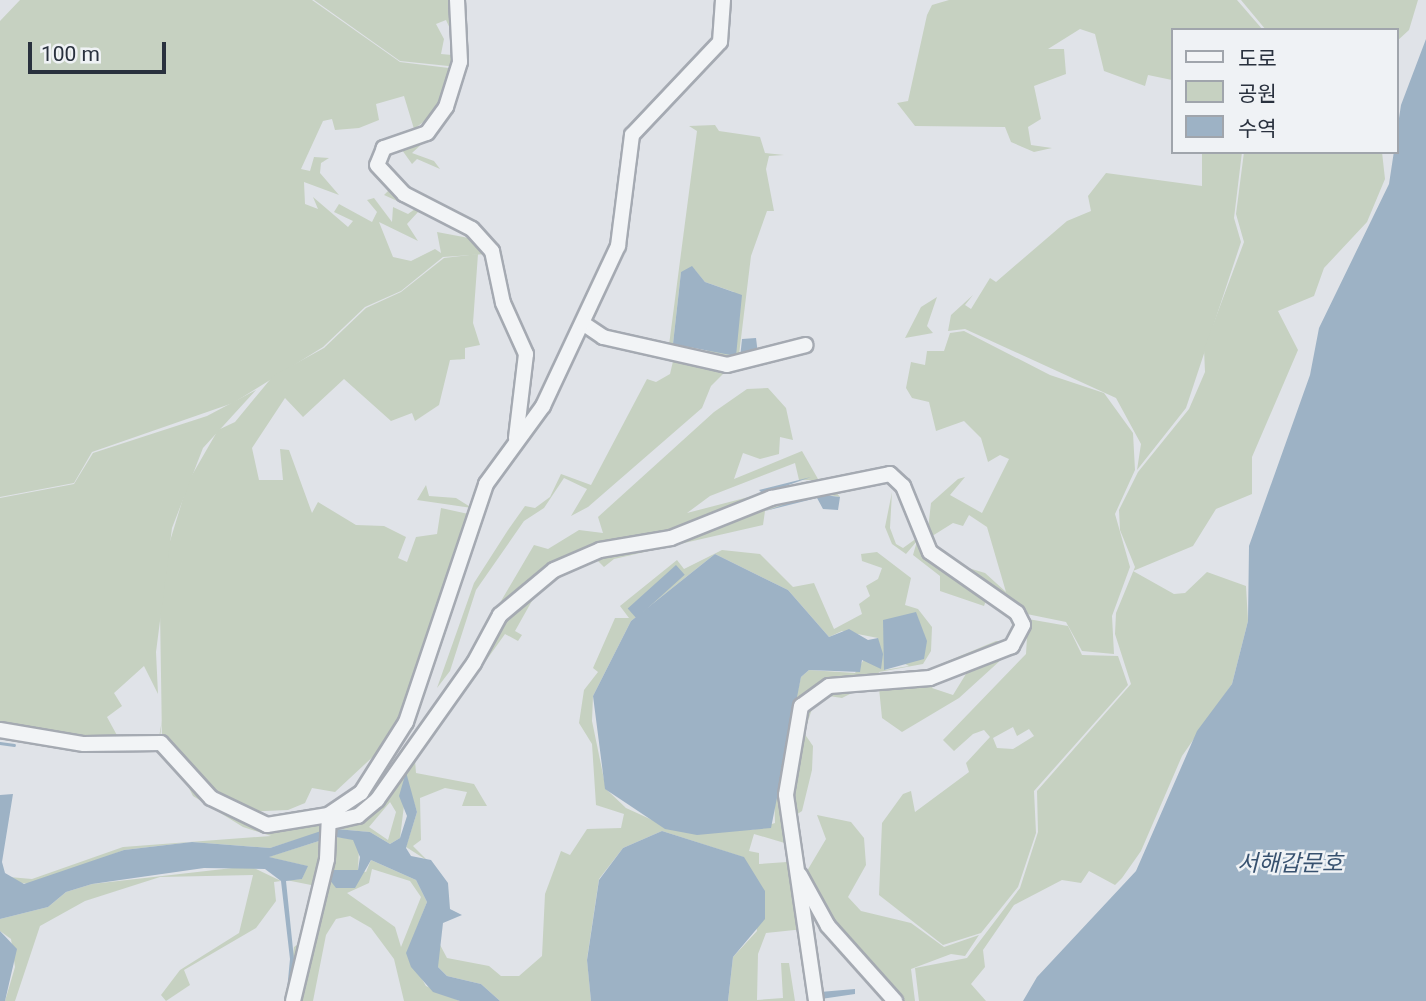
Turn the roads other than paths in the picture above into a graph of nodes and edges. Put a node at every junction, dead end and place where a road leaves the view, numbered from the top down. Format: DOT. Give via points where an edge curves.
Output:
graph roads {
  1 [pos="457,0"];
  2 [pos="723,0"];
  3 [pos="584,324"];
  4 [pos="806,345"];
  5 [pos="514,442"];
  6 [pos="0,730"];
  7 [pos="330,818"];
  8 [pos="798,873"];
  9 [pos="293,1001"];
  10 [pos="816,1001"];
  11 [pos="895,1001"];
  1 -- 5 [label="street" via="460,62 446,107 427,133 384,148 377,165 404,194 472,229 492,251 528,373"];
  2 -- 3 [label="street" via="720,42 632,135 618,246"];
  3 -- 4 [label="street" via="603,337 727,365"];
  3 -- 5 [label="street" via="543,406"];
  5 -- 7 [label="street" via="479,501 406,722 361,793"];
  6 -- 7 [label="street" via="72,743 161,743 203,792 248,819 277,825"];
  7 -- 8 [label="street" via="358,816 377,800 474,663 500,615 554,570 600,550 671,538 771,498 890,474 903,486 930,552 1017,613 1022,632 1012,646 930,678 829,686 807,698 786,770"];
  7 -- 9 [label="street"];
  8 -- 10 [label="street"];
  8 -- 11 [label="street" via="828,926"];
}
